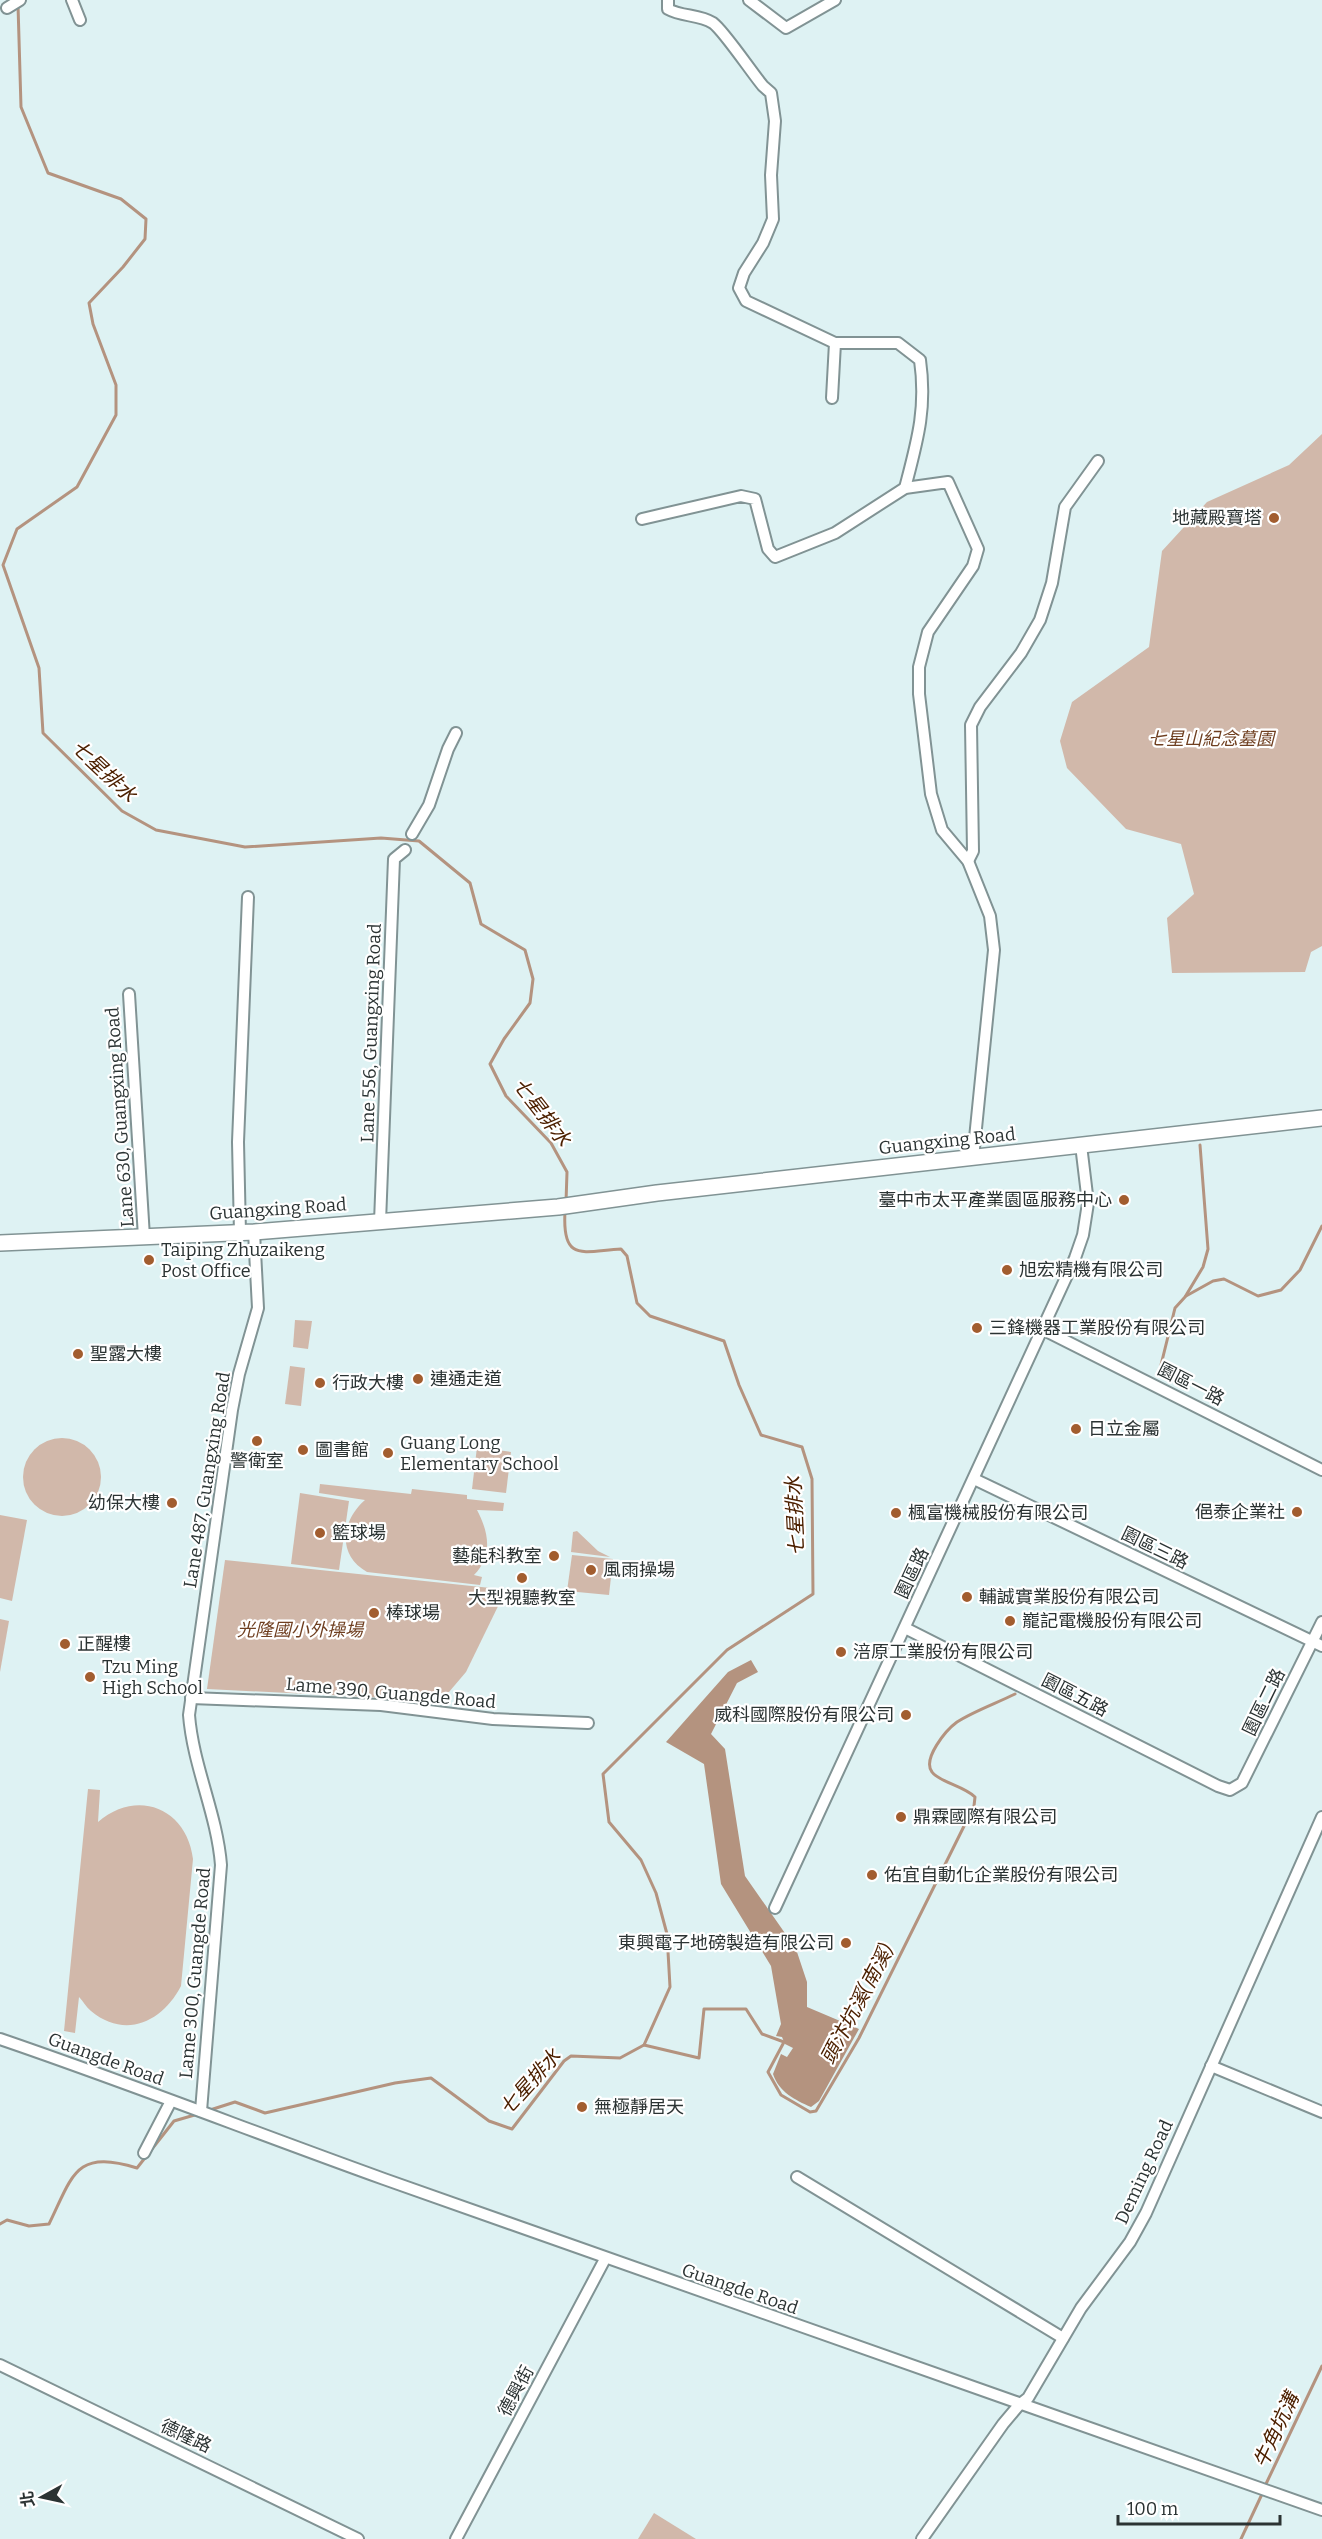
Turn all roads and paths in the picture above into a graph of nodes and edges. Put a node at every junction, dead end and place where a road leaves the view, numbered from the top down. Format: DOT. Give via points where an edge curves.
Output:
graph roads {
  1 [pos="20,0"];
  2 [pos="72,0"];
  3 [pos="668,0"];
  4 [pos="749,0"];
  5 [pos="835,0"];
  6 [pos="7,8"];
  7 [pos="80,20"];
  8 [pos="835,344"];
  9 [pos="832,398"];
  10 [pos="1098,461"];
  11 [pos="904,488"];
  12 [pos="642,519"];
  13 [pos="456,733"];
  14 [pos="412,834"];
  15 [pos="405,850"];
  16 [pos="968,861"];
  17 [pos="248,897"];
  18 [pos="129,994"];
  19 [pos="1322,1118"];
  20 [pos="1082,1145"];
  21 [pos="973,1158"];
  22 [pos="380,1222"];
  23 [pos="247,1232"];
  24 [pos="144,1237"];
  25 [pos="0,1244"];
  26 [pos="1044,1330"];
  27 [pos="1322,1470"];
  28 [pos="974,1479"];
  29 [pos="1322,1622"];
  30 [pos="905,1628"];
  31 [pos="1317,1644"];
  32 [pos="191,1698"];
  33 [pos="588,1723"];
  34 [pos="1230,1790"];
  35 [pos="1322,1817"];
  36 [pos="775,1908"];
  37 [pos="0,2038"];
  38 [pos="1211,2066"];
  39 [pos="171,2101"];
  40 [pos="201,2111"];
  41 [pos="1322,2112"];
  42 [pos="144,2153"];
  43 [pos="797,2176"];
  44 [pos="604,2259"];
  45 [pos="1064,2338"];
  46 [pos="0,2365"];
  47 [pos="1019,2405"];
  48 [pos="1322,2510"];
  49 [pos="358,2539"];
  50 [pos="456,2539"];
  51 [pos="922,2539"];
  1 -- 6 [label="street"];
  2 -- 7 [label="street"];
  3 -- 8 [label="street" via="668,9 697,15 715,24 771,93 775,121 773,219 744,273 740,288 746,301"];
  4 -- 5 [label="street" via="786,28"];
  8 -- 9 [label="street"];
  8 -- 11 [label="street" via="898,343 920,360 921,429"];
  10 -- 16 [label="street" via="1065,507 1052,583 1040,620 971,725 972,851"];
  11 -- 12 [label="street" via="836,533 775,557 768,549 751,496"];
  11 -- 16 [label="street" via="948,482 978,549 973,566 928,632 919,667 918,694 931,794 942,830"];
  13 -- 14 [label="street" via="429,805"];
  15 -- 22 [label="street, Lane 556, Guangxing Road" via="394,860"];
  16 -- 21 [label="street" via="990,916 994,950"];
  17 -- 23 [label="street, Lane 487, Guangxing Road" via="237,1142"];
  18 -- 24 [label="street, Lane 630, Guangxing Road"];
  19 -- 20 [label="main road, Guangxing Road"];
  20 -- 21 [label="main road, Guangxing Road"];
  20 -- 26 [label="street, 園區路" via="1089,1203 1087,1218 1075,1258"];
  21 -- 22 [label="main road, Guangxing Road" via="577,1205"];
  22 -- 23 [label="main road, Guangxing Road"];
  23 -- 24 [label="main road, Guangxing Road"];
  23 -- 32 [label="street, Lane 487, Guangxing Road" via="258,1308 232,1410"];
  24 -- 25 [label="main road, Guangxing Road"];
  26 -- 27 [label="street, 園區一路"];
  26 -- 28 [label="street, 園區路"];
  28 -- 30 [label="street, 園區路"];
  28 -- 31 [label="street, 園區三路"];
  29 -- 31 [label="street, 園區二路"];
  30 -- 34 [label="street, 園區五路"];
  30 -- 36 [label="street, 園區路"];
  31 -- 34 [label="street, 園區二路" via="1242,1784"];
  32 -- 33 [label="street, Lame 390, Guangde Road" via="381,1705 493,1719"];
  32 -- 40 [label="street, Lame 300, Guangde Road" via="192,1735 221,1865"];
  35 -- 38 [label="street, Deming Road"];
  37 -- 39 [label="street, Guangde Road"];
  38 -- 41 [label="street"];
  38 -- 45 [label="street, Deming Road" via="1146,2213"];
  39 -- 40 [label="street, Guangde Road"];
  39 -- 42 [label="street"];
  40 -- 44 [label="street, Guangde Road"];
  43 -- 45 [label="street"];
  44 -- 47 [label="street, Guangde Road"];
  44 -- 50 [label="street, 德興街"];
  45 -- 47 [label="street, Deming Road" via="1028,2398"];
  46 -- 49 [label="street, 德隆路"];
  47 -- 48 [label="street, Guangde Road"];
  47 -- 51 [label="street, Deming Road"];
}
